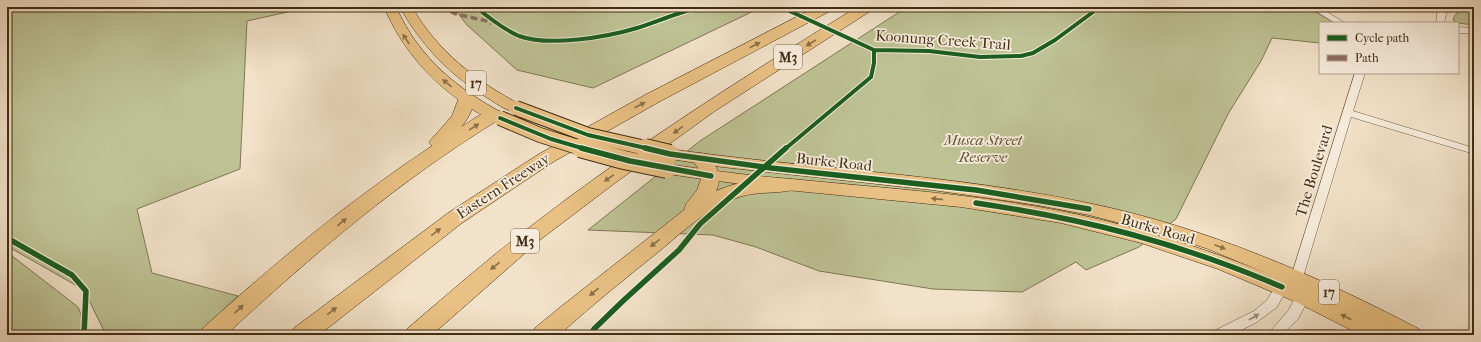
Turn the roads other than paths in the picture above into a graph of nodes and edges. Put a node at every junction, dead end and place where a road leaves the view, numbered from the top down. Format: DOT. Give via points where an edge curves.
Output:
graph roads {
  1 [pos="390,7"];
  2 [pos="406,7"];
  3 [pos="827,7"];
  4 [pos="867,7"];
  5 [pos="1313,7"];
  6 [pos="1448,7"];
  7 [pos="1339,22"];
  8 [pos="1440,22"];
  9 [pos="1459,30"];
  10 [pos="1474,31"];
  11 [pos="444,58"];
  12 [pos="428,68"];
  13 [pos="1360,74"];
  14 [pos="466,99"];
  15 [pos="513,107"];
  16 [pos="1348,113"];
  17 [pos="497,116"];
  18 [pos="1474,151"];
  19 [pos="700,159"];
  20 [pos="418,163"];
  21 [pos="711,176"];
  22 [pos="790,185"];
  23 [pos="1088,216"];
  24 [pos="686,218"];
  25 [pos="1294,287"];
  26 [pos="210,335"];
  27 [pos="302,335"];
  28 [pos="416,335"];
  29 [pos="543,335"];
  30 [pos="1219,335"];
  31 [pos="1274,335"];
  32 [pos="1302,335"];
  33 [pos="1336,335"];
  34 [pos="1380,335"];
  35 [pos="1412,335"];
  12 -- 1 [label="main road, Burke Road / 17, one-way" via="403,34"];
  2 -- 11 [label="main road, Burke Road / 17" via="414,24"];
  27 -- 3 [label="highway, Eastern Freeway / M3, one-way" via="455,218 546,158 651,99"];
  4 -- 28 [label="highway, M3, one-way" via="709,107 608,179 488,272"];
  5 -- 7 [label="street"];
  6 -- 8 [label="street" via="1442,12"];
  9 -- 10 [label="street"];
  11 -- 12 [label="main road"];
  11 -- 15 [label="main road, Burke Road / 17" via="476,84"];
  14 -- 12 [label="main road, Burke Road / 17, one-way"];
  13 -- 16 [label="street, The Boulevard"];
  14 -- 17 [label="main road, Burke Road / 17"];
  14 -- 20 [label="highway" via="466,106 456,122"];
  15 -- 17 [label="main road"];
  15 -- 19 [label="main road, Burke Road / 17, bridge" via="606,140"];
  16 -- 18 [label="street"];
  16 -- 25 [label="street, The Boulevard"];
  20 -- 17 [label="highway, one-way"];
  17 -- 21 [label="main road, Burke Road / 17, bridge" via="540,136 610,157"];
  19 -- 21 [label="highway" via="709,167"];
  19 -- 23 [label="main road, Burke Road / 17" via="976,190"];
  26 -- 20 [label="highway, one-way" via="311,246"];
  21 -- 22 [label="main road, Burke Road / 17"];
  21 -- 24 [label="highway" via="710,184"];
  23 -- 22 [label="main road, Burke Road / 17, one-way"];
  22 -- 24 [label="highway" via="764,185 726,194"];
  23 -- 25 [label="main road, Burke Road / 17" via="1176,232"];
  24 -- 29 [label="highway, one-way"];
  30 -- 25 [label="street, one-way" via="1252,318"];
  25 -- 31 [label="street" via="1293,315"];
  34 -- 25 [label="main road, Burke Road / 17, one-way"];
  25 -- 35 [label="main road, Burke Road / 17" via="1340,297"];
  32 -- 33 [label="street"];
}
